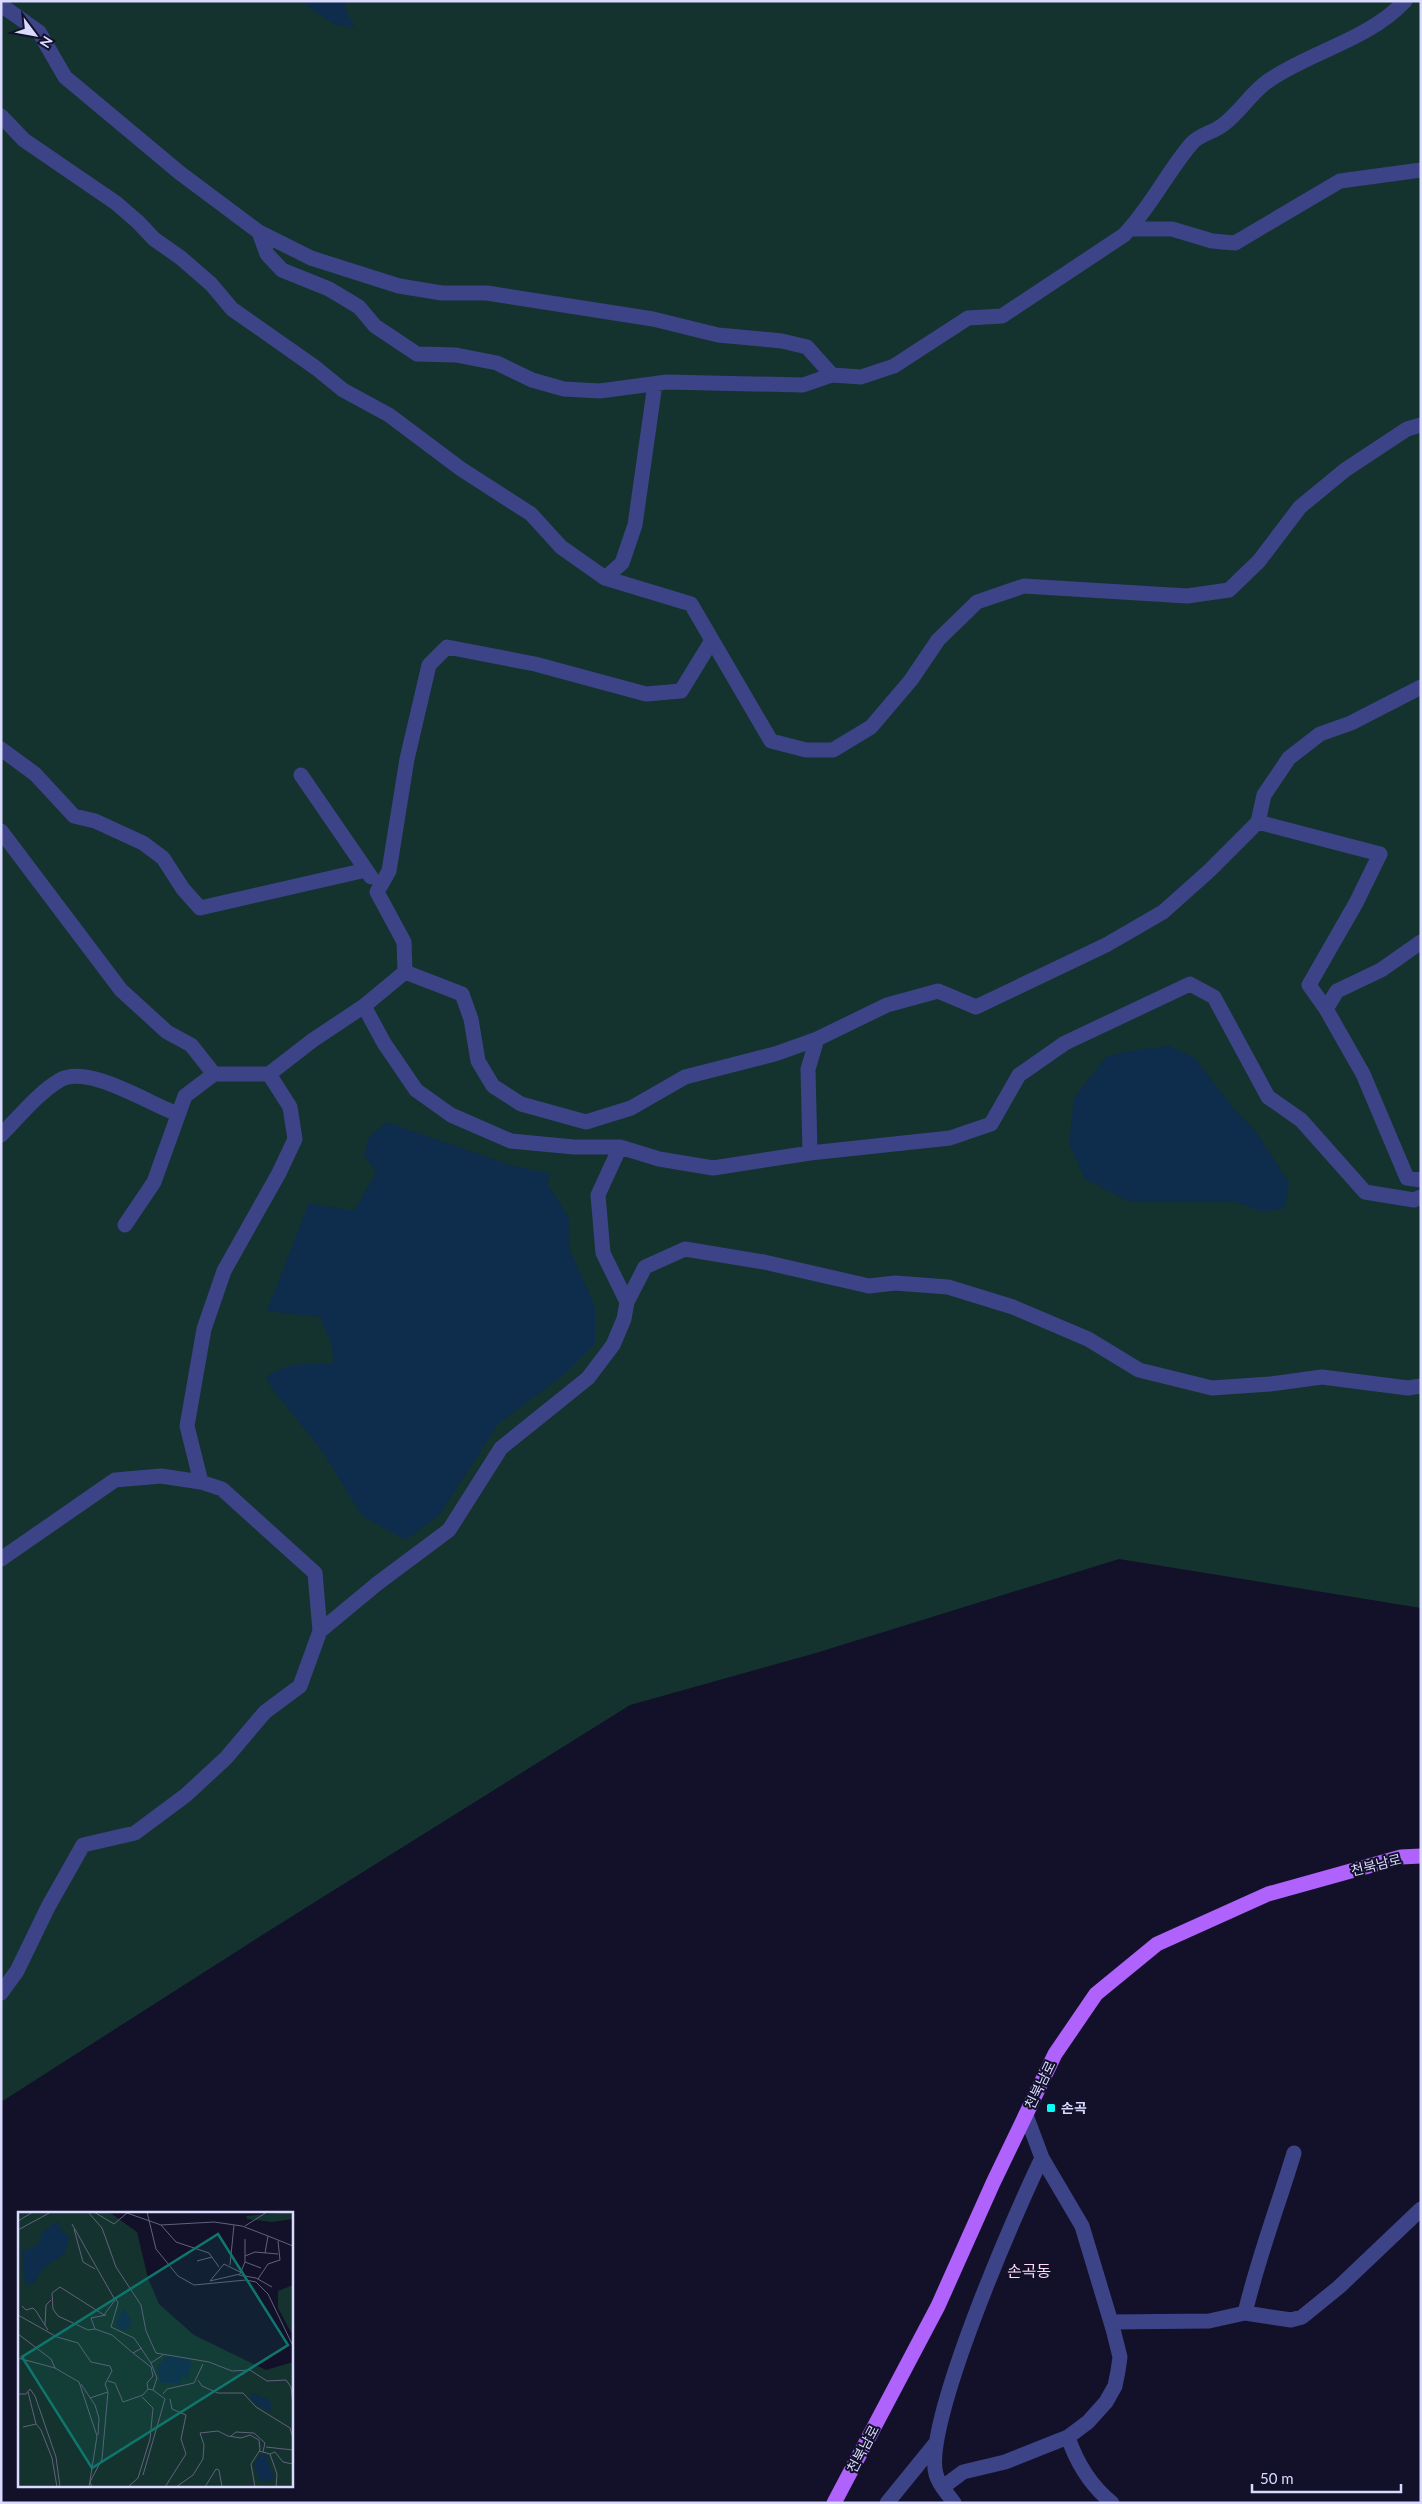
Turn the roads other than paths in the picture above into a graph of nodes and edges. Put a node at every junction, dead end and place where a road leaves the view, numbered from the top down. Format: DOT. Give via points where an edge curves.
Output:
graph roads {
  1 [pos="1405,1"];
  2 [pos="1,5"];
  3 [pos="1,116"];
  4 [pos="1421,170"];
  5 [pos="1130,229"];
  6 [pos="259,232"];
  7 [pos="832,375"];
  8 [pos="655,384"];
  9 [pos="1421,425"];
  10 [pos="604,578"];
  11 [pos="711,642"];
  12 [pos="1421,688"];
  13 [pos="1,749"];
  14 [pos="301,775"];
  15 [pos="1258,822"];
  16 [pos="1,831"];
  17 [pos="366,870"];
  18 [pos="377,892"];
  19 [pos="1421,942"];
  20 [pos="405,972"];
  21 [pos="364,1006"];
  22 [pos="1326,1009"];
  23 [pos="817,1039"];
  24 [pos="214,1074"];
  25 [pos="269,1074"];
  26 [pos="178,1114"];
  27 [pos="1,1135"];
  28 [pos="620,1147"];
  29 [pos="810,1153"];
  30 [pos="1421,1180"];
  31 [pos="1421,1197"];
  32 [pos="125,1225"];
  33 [pos="627,1302"];
  34 [pos="1421,1386"];
  35 [pos="202,1482"];
  36 [pos="1,1559"];
  37 [pos="320,1631"];
  38 [pos="1421,1856"];
  39 [pos="1,1993"];
  40 [pos="1026,2115"];
  41 [pos="1294,2153"];
  42 [pos="1042,2158"];
  43 [pos="1421,2208"];
  44 [pos="1245,2313"];
  45 [pos="1111,2322"];
  46 [pos="1068,2436"];
  47 [pos="935,2444"];
  48 [pos="943,2487"];
  49 [pos="834,2503"];
  50 [pos="887,2503"];
  51 [pos="954,2503"];
  52 [pos="1112,2503"];
  1 -- 5 [label="street" via="1392,15 1354,38 1266,82 1224,125 1193,142"];
  2 -- 6 [label="street" via="39,32 65,76 96,105 180,174"];
  3 -- 10 [label="street" via="24,140 116,203 154,240 211,284 232,309 343,390 389,415 461,469 531,514 560,547"];
  4 -- 5 [label="street" via="1340,181 1234,243 1212,241 1172,229"];
  5 -- 7 [label="street" via="1002,316 968,318 894,366 861,378"];
  6 -- 7 [label="street" via="311,258 399,286 442,293 487,294 653,319 718,335 782,341 807,347"];
  6 -- 8 [label="street" via="267,254 282,270 330,289 359,307 375,326 417,354 497,362 532,380 564,389 600,392"];
  7 -- 8 [label="street" via="803,385"];
  8 -- 10 [label="street" via="635,525 622,563"];
  9 -- 11 [label="street" via="1407,429 1345,470 1300,507 1259,561 1229,590 1187,596 1024,586 977,602 938,640 911,680 870,727 832,750 806,750 771,741"];
  10 -- 11 [label="street" via="691,604"];
  11 -- 18 [label="street" via="681,691 646,694 535,664 447,647 429,665 407,759 389,871"];
  12 -- 15 [label="street" via="1351,723 1320,734 1289,758 1264,796"];
  13 -- 17 [label="street" via="35,774 74,816 95,821 143,843 163,858 200,908"];
  14 -- 17 [label="street"];
  15 -- 22 [label="street" via="1380,854 1309,985"];
  15 -- 23 [label="street" via="1163,912 1106,945 976,1007 938,991 887,1005"];
  16 -- 24 [label="street" via="120,990 167,1032 191,1045"];
  17 -- 18 [label="street"];
  18 -- 20 [label="street" via="404,942"];
  19 -- 22 [label="street" via="1381,970 1337,991"];
  20 -- 21 [label="street"];
  20 -- 23 [label="street" via="462,994 471,1019 478,1061 493,1086 521,1104 586,1122 631,1108 684,1077 775,1054"];
  21 -- 25 [label="street"];
  21 -- 28 [label="street" via="416,1090 451,1114 511,1141 574,1147"];
  22 -- 30 [label="street" via="1363,1074 1407,1178"];
  23 -- 29 [label="street" via="808,1069"];
  24 -- 25 [label="street"];
  24 -- 26 [label="street" via="185,1096"];
  25 -- 35 [label="street" via="290,1107 295,1139 224,1271 204,1329 187,1426"];
  26 -- 27 [label="street" via="113,1085 77,1076 61,1080 43,1093"];
  26 -- 32 [label="street" via="154,1182"];
  28 -- 29 [label="street" via="659,1159 713,1168"];
  28 -- 33 [label="street" via="598,1195 603,1253"];
  29 -- 31 [label="street" via="950,1138 991,1124 1018,1075 1065,1043 1190,984 1214,997 1268,1097 1301,1120 1365,1192 1414,1200"];
  33 -- 34 [label="street" via="645,1267 686,1249 764,1262 869,1286 895,1283 948,1287 1013,1307 1088,1339 1139,1370 1212,1388 1322,1378 1408,1388"];
  33 -- 37 [label="street" via="613,1345 588,1378 501,1448 449,1530"];
  35 -- 36 [label="street" via="161,1476 115,1480"];
  35 -- 37 [label="street" via="222,1489 314,1573"];
  37 -- 39 [label="street" via="300,1686 265,1712 226,1758 186,1795 135,1833 83,1845 17,1970"];
  38 -- 40 [label="main road, 천북남로" via="1401,1857 1268,1894 1157,1944 1096,1994 1055,2054"];
  40 -- 42 [label="street"];
  40 -- 49 [label="main road, 천북남로" via="938,2306"];
  41 -- 44 [label="street" via="1257,2262"];
  42 -- 45 [label="street" via="1082,2226"];
  42 -- 47 [label="street" via="1008,2232 976,2315"];
  43 -- 44 [label="street" via="1339,2287 1302,2317 1291,2320"];
  44 -- 45 [label="street" via="1209,2321"];
  45 -- 46 [label="street" via="1120,2358 1115,2386 1088,2422"];
  46 -- 48 [label="street" via="1005,2462 964,2472"];
  46 -- 52 [label="street" via="1076,2460 1098,2491"];
  47 -- 48 [label="street" via="936,2474"];
  47 -- 50 [label="street"];
  48 -- 51 [label="street"];
}
